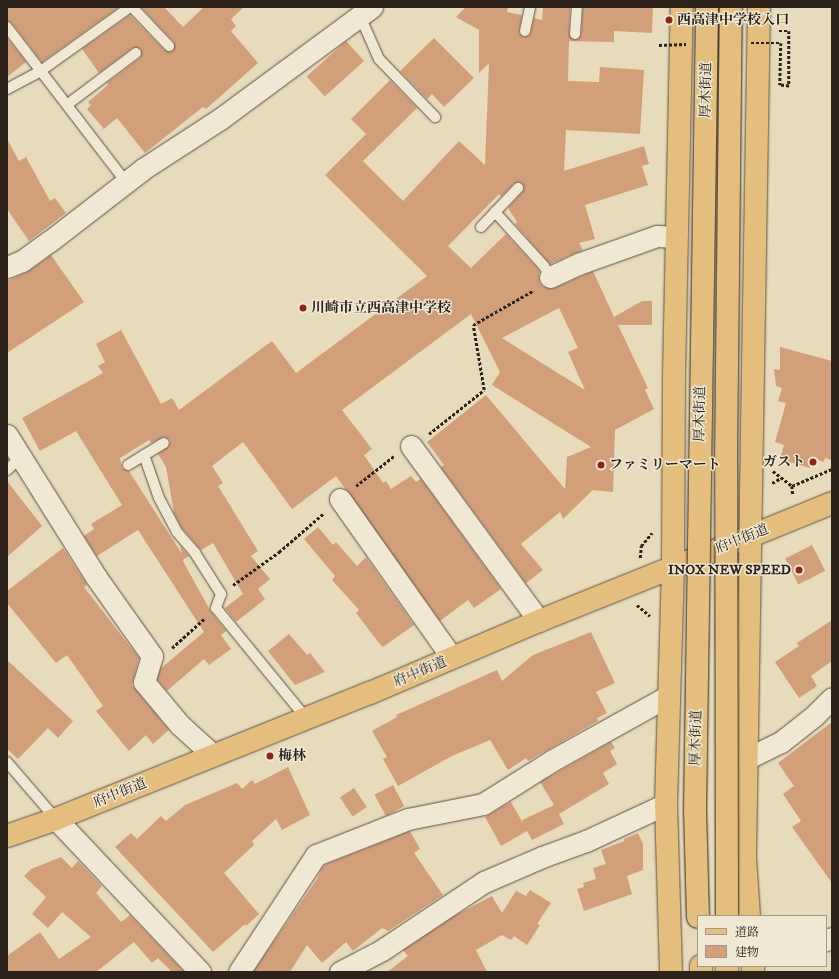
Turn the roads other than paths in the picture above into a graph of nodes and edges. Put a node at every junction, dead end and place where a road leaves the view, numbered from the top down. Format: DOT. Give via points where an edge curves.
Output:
graph roads {
  1 [pos="131,7"];
  2 [pos="530,7"];
  3 [pos="577,7"];
  4 [pos="682,7"];
  5 [pos="706,7"];
  6 [pos="731,7"];
  7 [pos="759,7"];
  8 [pos="366,11"];
  9 [pos="7,27"];
  10 [pos="525,31"];
  11 [pos="575,34"];
  12 [pos="168,46"];
  13 [pos="136,53"];
  14 [pos="42,70"];
  15 [pos="7,89"];
  16 [pos="68,104"];
  17 [pos="434,117"];
  18 [pos="126,182"];
  19 [pos="518,188"];
  20 [pos="495,212"];
  21 [pos="481,227"];
  22 [pos="676,238"];
  23 [pos="7,267"];
  24 [pos="550,277"];
  25 [pos="674,376"];
  26 [pos="752,377"];
  27 [pos="7,435"];
  28 [pos="164,443"];
  29 [pos="411,446"];
  30 [pos="144,455"];
  31 [pos="14,464"];
  32 [pos="128,465"];
  33 [pos="340,498"];
  34 [pos="832,503"];
  35 [pos="751,534"];
  36 [pos="673,567"];
  37 [pos="539,621"];
  38 [pos="452,658"];
  39 [pos="668,696"];
  40 [pos="832,698"];
  41 [pos="306,718"];
  42 [pos="213,755"];
  43 [pos="746,759"];
  44 [pos="7,762"];
  45 [pos="666,804"];
  46 [pos="56,819"];
  47 [pos="7,836"];
  48 [pos="698,915"];
  49 [pos="728,915"];
  50 [pos="749,915"];
  51 [pos="200,972"];
  52 [pos="239,972"];
  53 [pos="340,972"];
  54 [pos="671,972"];
  1 -- 12 [label="lane"];
  1 -- 14 [label="lane"];
  2 -- 10 [label="lane"];
  3 -- 11 [label="lane"];
  4 -- 22 [label="main road"];
  5 -- 48 [label="main road, 厚木街道, bridge" via="696,811"];
  6 -- 49 [label="main road, 厚木街道, bridge" via="726,464"];
  7 -- 26 [label="main road"];
  8 -- 17 [label="lane" via="379,59"];
  8 -- 18 [label="street" via="220,119"];
  9 -- 14 [label="lane"];
  13 -- 16 [label="lane"];
  14 -- 15 [label="lane"];
  14 -- 16 [label="lane"];
  16 -- 18 [label="lane"];
  18 -- 23 [label="street" via="50,241 22,261"];
  19 -- 20 [label="lane"];
  20 -- 21 [label="lane"];
  20 -- 24 [label="lane" via="544,266"];
  22 -- 24 [label="street" via="657,236 578,264"];
  22 -- 25 [label="main road"];
  25 -- 26 [label="main road" via="689,384 721,390 741,385"];
  25 -- 36 [label="main road"];
  26 -- 35 [label="main road"];
  27 -- 31 [label="street"];
  28 -- 30 [label="lane"];
  29 -- 37 [label="street"];
  30 -- 32 [label="lane"];
  30 -- 41 [label="lane" via="159,498 177,532 200,559 221,594 216,608"];
  31 -- 42 [label="street" via="152,656 144,682 180,725"];
  33 -- 38 [label="street"];
  34 -- 35 [label="main road, 府中街道"];
  35 -- 36 [label="main road, 府中街道"];
  35 -- 43 [label="main road"];
  36 -- 37 [label="main road, 府中街道"];
  36 -- 39 [label="main road"];
  37 -- 38 [label="main road, 府中街道"];
  38 -- 41 [label="main road, 府中街道"];
  39 -- 45 [label="main road"];
  39 -- 52 [label="street" via="554,760 483,804 408,819 316,855"];
  40 -- 43 [label="street" via="781,742"];
  41 -- 42 [label="main road, 府中街道"];
  42 -- 46 [label="main road, 府中街道"];
  43 -- 50 [label="main road" via="744,857"];
  44 -- 46 [label="lane"];
  45 -- 53 [label="street" via="586,841 484,882 382,950"];
  45 -- 54 [label="main road"];
  46 -- 47 [label="main road, 府中街道"];
  46 -- 51 [label="street"];
}
